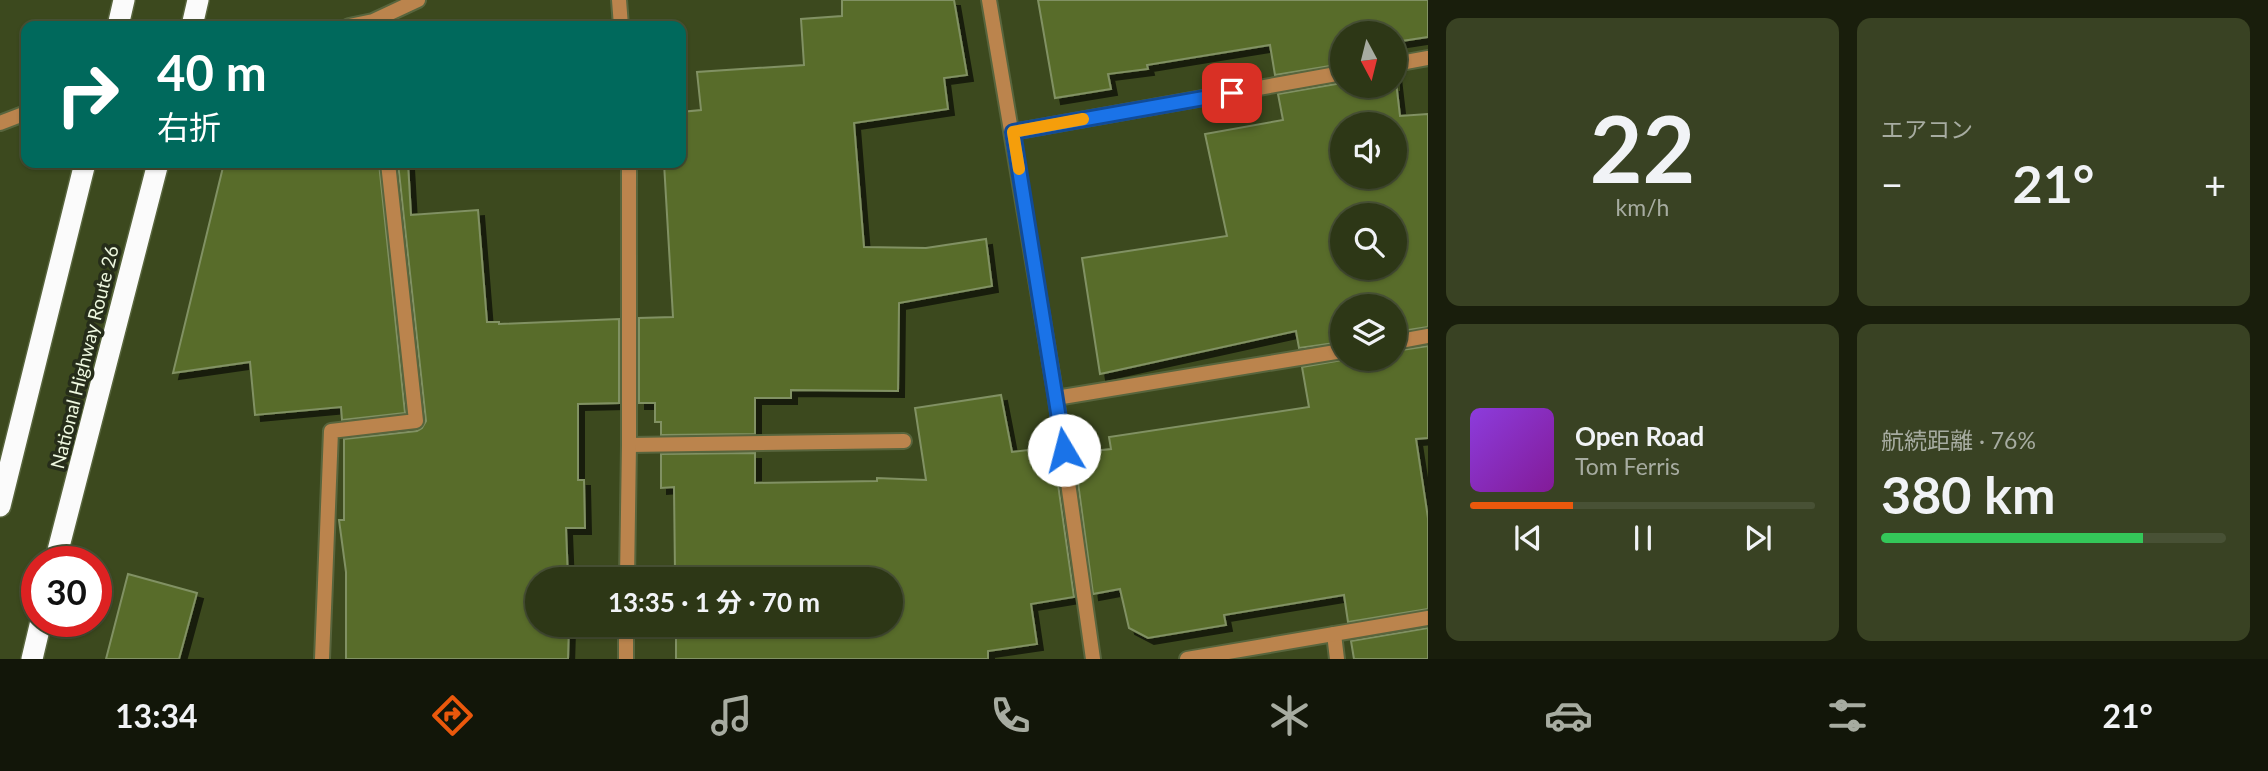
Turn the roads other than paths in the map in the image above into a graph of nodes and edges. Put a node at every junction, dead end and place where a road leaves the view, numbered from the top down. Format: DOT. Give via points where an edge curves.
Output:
graph roads {
  1 [pos="124,0"];
  2 [pos="198,0"];
  3 [pos="418,0"];
  4 [pos="619,0"];
  5 [pos="989,0"];
  6 [pos="119,21"];
  7 [pos="193,21"];
  8 [pos="379,21"];
  9 [pos="621,21"];
  10 [pos="1428,58"];
  11 [pos="1407,62"];
  12 [pos="1330,75"];
  13 [pos="21,115"];
  14 [pos="0,123"];
  15 [pos="1013,132"];
  16 [pos="84,168"];
  17 [pos="157,168"];
  18 [pos="389,168"];
  19 [pos="629,168"];
  20 [pos="1428,336"];
  21 [pos="1407,340"];
  22 [pos="1330,353"];
  23 [pos="1056,398"];
  24 [pos="904,441"];
  25 [pos="629,445"];
  26 [pos="0,506"];
  27 [pos="59,546"];
  28 [pos="627,567"];
  29 [pos="1428,618"];
  30 [pos="1334,634"];
  31 [pos="38,637"];
  32 [pos="626,637"];
  33 [pos="33,659"];
  34 [pos="321,659"];
  35 [pos="626,659"];
  36 [pos="1093,659"];
  37 [pos="1187,659"];
  38 [pos="1337,659"];
  1 -- 6 [label="highway"];
  2 -- 7 [label="highway"];
  3 -- 8 [label="street"];
  4 -- 9 [label="street"];
  5 -- 15 [label="street"];
  10 -- 11 [label="street"];
  12 -- 15 [label="street"];
  13 -- 14 [label="street"];
  15 -- 23 [label="street"];
  16 -- 26 [label="highway"];
  17 -- 27 [label="highway, National Highway Route 26"];
  18 -- 34 [label="street" via="416,421 331,431"];
  19 -- 25 [label="street"];
  20 -- 21 [label="street"];
  22 -- 23 [label="street"];
  23 -- 36 [label="street"];
  24 -- 25 [label="street"];
  25 -- 28 [label="street"];
  29 -- 30 [label="street"];
  30 -- 37 [label="street"];
  30 -- 38 [label="street"];
  31 -- 33 [label="highway"];
  32 -- 35 [label="street"];
}
